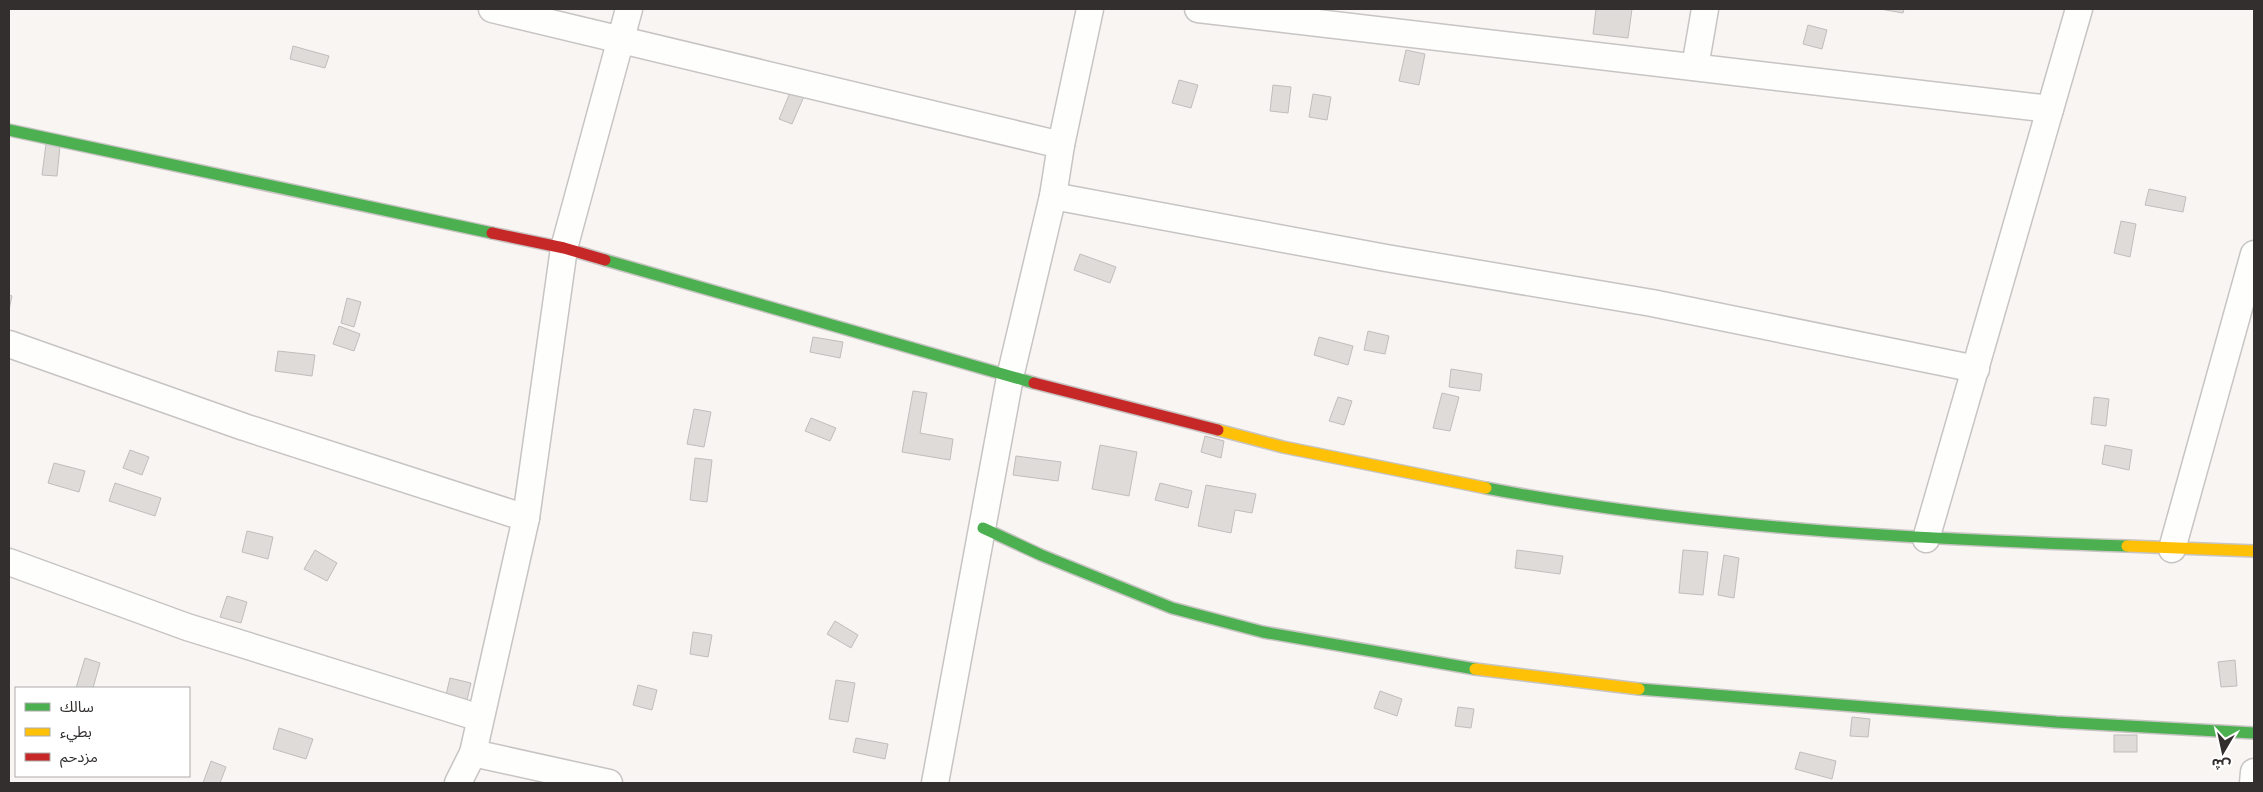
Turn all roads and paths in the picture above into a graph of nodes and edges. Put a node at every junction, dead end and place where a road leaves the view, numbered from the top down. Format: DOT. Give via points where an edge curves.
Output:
graph roads {
  1 [pos="492,9"];
  2 [pos="629,9"];
  3 [pos="1090,9"];
  4 [pos="1198,9"];
  5 [pos="1705,9"];
  6 [pos="2079,9"];
  7 [pos="622,40"];
  8 [pos="1695,67"];
  9 [pos="2050,110"];
  10 [pos="9,130"];
  11 [pos="1061,145"];
  12 [pos="1053,196"];
  13 [pos="564,248"];
  14 [pos="2254,254"];
  15 [pos="9,344"];
  16 [pos="1976,369"];
  17 [pos="1010,377"];
  18 [pos="526,518"];
  19 [pos="982,528"];
  20 [pos="1926,539"];
  21 [pos="2172,549"];
  22 [pos="2254,551"];
  23 [pos="9,562"];
  24 [pos="480,718"];
  25 [pos="2254,732"];
  26 [pos="473,753"];
  27 [pos="2254,772"];
  28 [pos="458,783"];
  29 [pos="609,783"];
  30 [pos="935,783"];
  31 [pos="2253,783"];
  1 -- 7 [label="street"];
  2 -- 7 [label="street"];
  3 -- 11 [label="street"];
  4 -- 8 [label="street"];
  5 -- 8 [label="street"];
  6 -- 9 [label="street"];
  7 -- 11 [label="street"];
  7 -- 13 [label="street"];
  8 -- 9 [label="street"];
  9 -- 16 [label="street"];
  10 -- 13 [label="street"];
  11 -- 12 [label="street"];
  12 -- 16 [label="street" via="1652,303"];
  12 -- 17 [label="street"];
  13 -- 17 [label="street"];
  13 -- 18 [label="street"];
  14 -- 21 [label="street"];
  15 -- 18 [label="street" via="272,436"];
  16 -- 20 [label="street"];
  17 -- 19 [label="street"];
  17 -- 20 [label="street" via="1283,447 1550,500 1736,522"];
  18 -- 24 [label="street"];
  19 -- 25 [label="street" via="1172,608 1263,632 1483,670 1636,689 2056,722"];
  19 -- 30 [label="street"];
  20 -- 21 [label="street"];
  21 -- 22 [label="street"];
  23 -- 24 [label="street" via="187,627"];
  24 -- 26 [label="street"];
  26 -- 28 [label="street"];
  26 -- 29 [label="street"];
  27 -- 31 [label="street"];
}
